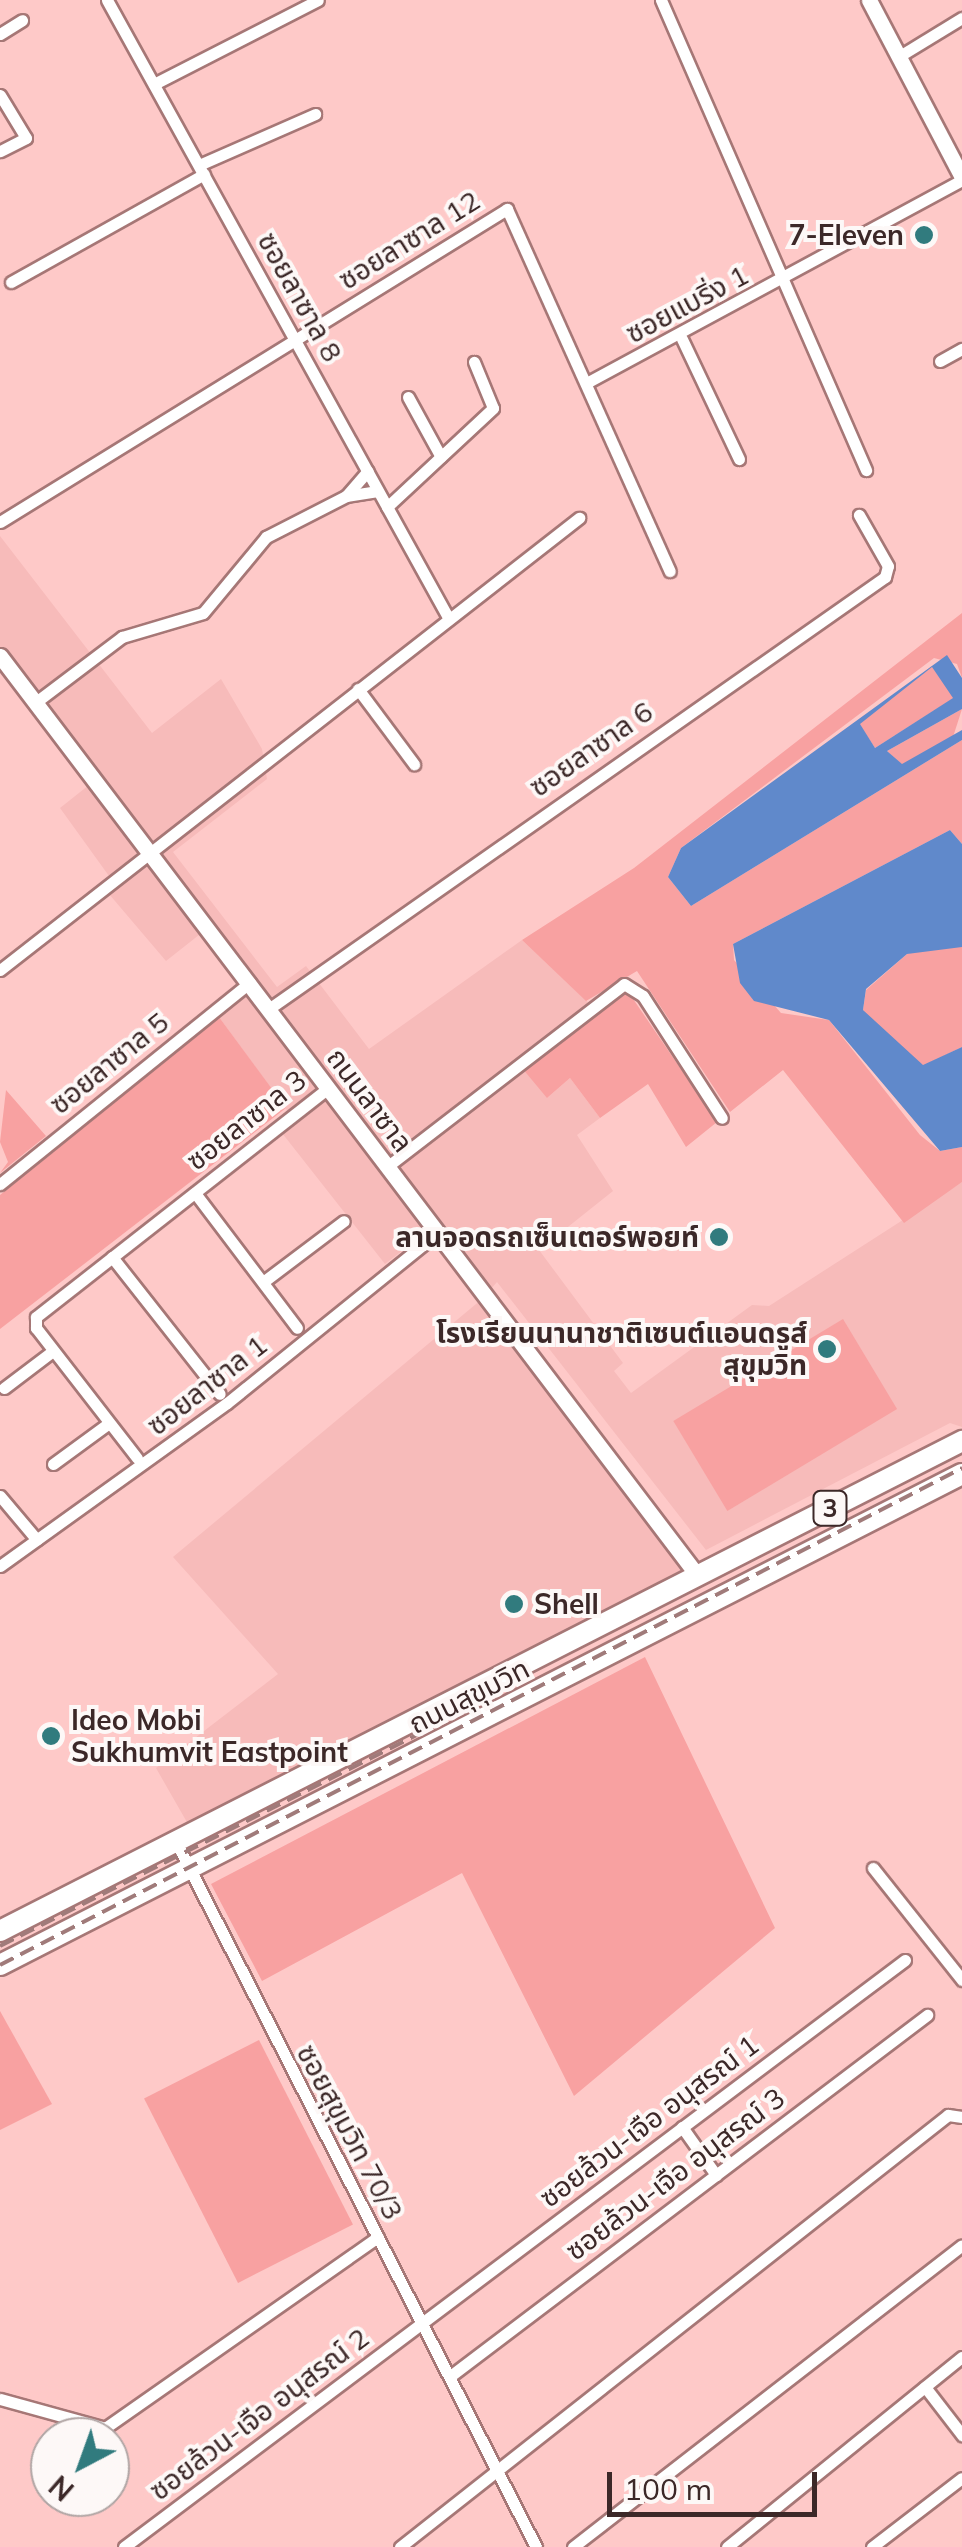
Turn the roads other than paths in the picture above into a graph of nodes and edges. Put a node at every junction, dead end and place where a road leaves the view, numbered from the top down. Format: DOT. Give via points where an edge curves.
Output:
graph roads {
  1 [pos="108,0"];
  2 [pos="318,0"];
  3 [pos="661,0"];
  4 [pos="869,0"];
  5 [pos="962,18"];
  6 [pos="22,20"];
  7 [pos="0,34"];
  8 [pos="898,57"];
  9 [pos="154,84"];
  10 [pos="0,95"];
  11 [pos="315,114"];
  12 [pos="0,151"];
  13 [pos="201,170"];
  14 [pos="962,178"];
  15 [pos="786,280"];
  16 [pos="11,282"];
  17 [pos="682,338"];
  18 [pos="296,339"];
  19 [pos="962,350"];
  20 [pos="940,361"];
  21 [pos="474,362"];
  22 [pos="590,382"];
  23 [pos="408,397"];
  24 [pos="441,457"];
  25 [pos="739,459"];
  26 [pos="866,470"];
  27 [pos="368,472"];
  28 [pos="378,491"];
  29 [pos="346,496"];
  30 [pos="387,507"];
  31 [pos="859,514"];
  32 [pos="578,518"];
  33 [pos="0,522"];
  34 [pos="670,571"];
  35 [pos="449,619"];
  36 [pos="0,656"];
  37 [pos="358,690"];
  38 [pos="36,702"];
  39 [pos="414,764"];
  40 [pos="151,849"];
  41 [pos="0,970"];
  42 [pos="250,982"];
  43 [pos="270,1008"];
  44 [pos="329,1087"];
  45 [pos="722,1118"];
  46 [pos="388,1166"];
  47 [pos="0,1184"];
  48 [pos="195,1193"];
  49 [pos="344,1222"];
  50 [pos="438,1233"];
  51 [pos="112,1257"];
  52 [pos="263,1282"];
  53 [pos="296,1328"];
  54 [pos="54,1351"];
  55 [pos="4,1388"];
  56 [pos="220,1394"];
  57 [pos="109,1424"];
  58 [pos="962,1440"];
  59 [pos="137,1458"];
  60 [pos="53,1464"];
  61 [pos="962,1474"];
  62 [pos="0,1496"];
  63 [pos="38,1540"];
  64 [pos="0,1566"];
  65 [pos="697,1575"];
  66 [pos="715,1600"];
  67 [pos="175,1840"];
  68 [pos="192,1868"];
  69 [pos="873,1868"];
  70 [pos="0,1931"];
  71 [pos="904,1960"];
  72 [pos="0,1966"];
  73 [pos="962,1980"];
  74 [pos="928,2015"];
  75 [pos="962,2117"];
  76 [pos="682,2127"];
  77 [pos="716,2175"];
  78 [pos="378,2237"];
  79 [pos="962,2245"];
  80 [pos="424,2321"];
  81 [pos="962,2357"];
  82 [pos="454,2374"];
  83 [pos="925,2387"];
  84 [pos="0,2400"];
  85 [pos="962,2435"];
  86 [pos="503,2468"];
  87 [pos="962,2478"];
  88 [pos="736,2544"];
  89 [pos="124,2547"];
  90 [pos="400,2547"];
  91 [pos="536,2547"];
  92 [pos="572,2547"];
  93 [pos="872,2547"];
  1 -- 9 [label="street, ซอยลาซาล 8"];
  2 -- 9 [label="street"];
  3 -- 15 [label="street"];
  4 -- 8 [label="street"];
  5 -- 8 [label="street"];
  6 -- 7 [label="street"];
  8 -- 14 [label="street"];
  9 -- 13 [label="street, ซอยลาซาล 8"];
  10 -- 12 [label="street" via="26,138"];
  11 -- 13 [label="street"];
  13 -- 16 [label="street"];
  13 -- 18 [label="street, ซอยลาซาล 8"];
  14 -- 15 [label="street, ซอยแบริ่ง 1"];
  15 -- 17 [label="street, ซอยแบริ่ง 1"];
  15 -- 26 [label="street"];
  17 -- 22 [label="street, ซอยแบริ่ง 1"];
  17 -- 25 [label="street"];
  18 -- 22 [label="street, ซอยลาซาล 12" via="506,209"];
  18 -- 27 [label="street, ซอยลาซาล 8"];
  18 -- 33 [label="street, ซอยลาซาล 12"];
  19 -- 20 [label="street"];
  21 -- 24 [label="street" via="492,408"];
  22 -- 34 [label="street, ซอยลาซาล 12"];
  23 -- 24 [label="street"];
  24 -- 30 [label="street"];
  27 -- 28 [label="street, ซอยลาซาล 8"];
  27 -- 29 [label="street"];
  28 -- 29 [label="street"];
  28 -- 30 [label="street, ซอยลาซาล 8"];
  29 -- 38 [label="street" via="255,546 203,613 122,636"];
  30 -- 35 [label="street, ซอยลาซาล 8"];
  31 -- 43 [label="street, ซอยลาซาล 6" via="888,566 885,577"];
  32 -- 35 [label="street"];
  35 -- 37 [label="street"];
  36 -- 38 [label="street, ถนนลาซาล"];
  37 -- 39 [label="street"];
  37 -- 40 [label="street"];
  38 -- 40 [label="street, ถนนลาซาล"];
  40 -- 41 [label="street"];
  40 -- 42 [label="street, ถนนลาซาล"];
  42 -- 43 [label="street, ถนนลาซาล"];
  42 -- 47 [label="street, ซอยลาซาล 5"];
  43 -- 44 [label="street, ถนนลาซาล"];
  44 -- 46 [label="street, ถนนลาซาล"];
  44 -- 48 [label="street, ซอยลาซาล 3"];
  45 -- 46 [label="street" via="643,996 624,984"];
  46 -- 50 [label="street, ถนนลาซาล"];
  48 -- 51 [label="street, ซอยลาซาล 3"];
  48 -- 52 [label="street, ซอยลาซาล 3"];
  49 -- 52 [label="street"];
  50 -- 63 [label="street, ซอยลาซาล 1"];
  50 -- 65 [label="street, ถนนลาซาล"];
  51 -- 54 [label="street, ซอยลาซาล 3" via="36,1316"];
  51 -- 56 [label="street"];
  52 -- 53 [label="street, ซอยลาซาล 3"];
  54 -- 55 [label="street"];
  54 -- 57 [label="street, ซอยลาซาล 3"];
  57 -- 59 [label="street, ซอยลาซาล 3"];
  57 -- 60 [label="street"];
  58 -- 65 [label="highway, ถนนสุขุมวิท / 3"];
  61 -- 66 [label="highway, ถนนสุขุมวิท / 3"];
  62 -- 63 [label="street"];
  63 -- 64 [label="street, ซอยลาซาล 1"];
  65 -- 66 [label="highway"];
  65 -- 67 [label="highway, ถนนสุขุมวิท / 3"];
  66 -- 68 [label="highway, ถนนสุขุมวิท / 3"];
  67 -- 68 [label="street, ซอยสุขุมวิท 70/3"];
  67 -- 70 [label="highway, ถนนสุขุมวิท / 3"];
  68 -- 72 [label="highway, ถนนสุขุมวิท / 3"];
  68 -- 78 [label="street, ซอยสุขุมวิท 70/3" via="247,1994"];
  69 -- 73 [label="street"];
  71 -- 76 [label="street, ซอยล้วน-เจือ อนุสรณ์ 1"];
  74 -- 77 [label="street, ซอยล้วน-เจือ อนุสรณ์ 3"];
  75 -- 86 [label="street" via="948,2115"];
  76 -- 77 [label="street"];
  76 -- 80 [label="street, ซอยล้วน-เจือ อนุสรณ์ 1"];
  77 -- 82 [label="street, ซอยล้วน-เจือ อนุสรณ์ 3"];
  78 -- 80 [label="street, ซอยสุขุมวิท 70/3"];
  78 -- 84 [label="street" via="105,2428"];
  79 -- 92 [label="street"];
  80 -- 82 [label="street, ซอยสุขุมวิท 70/3"];
  80 -- 89 [label="street, ซอยล้วน-เจือ อนุสรณ์ 2"];
  81 -- 83 [label="street"];
  82 -- 86 [label="street, ซอยสุขุมวิท 70/3"];
  83 -- 85 [label="street"];
  83 -- 88 [label="street"];
  86 -- 90 [label="street"];
  86 -- 91 [label="street, ซอยสุขุมวิท 70/3"];
  87 -- 93 [label="street"];
}
